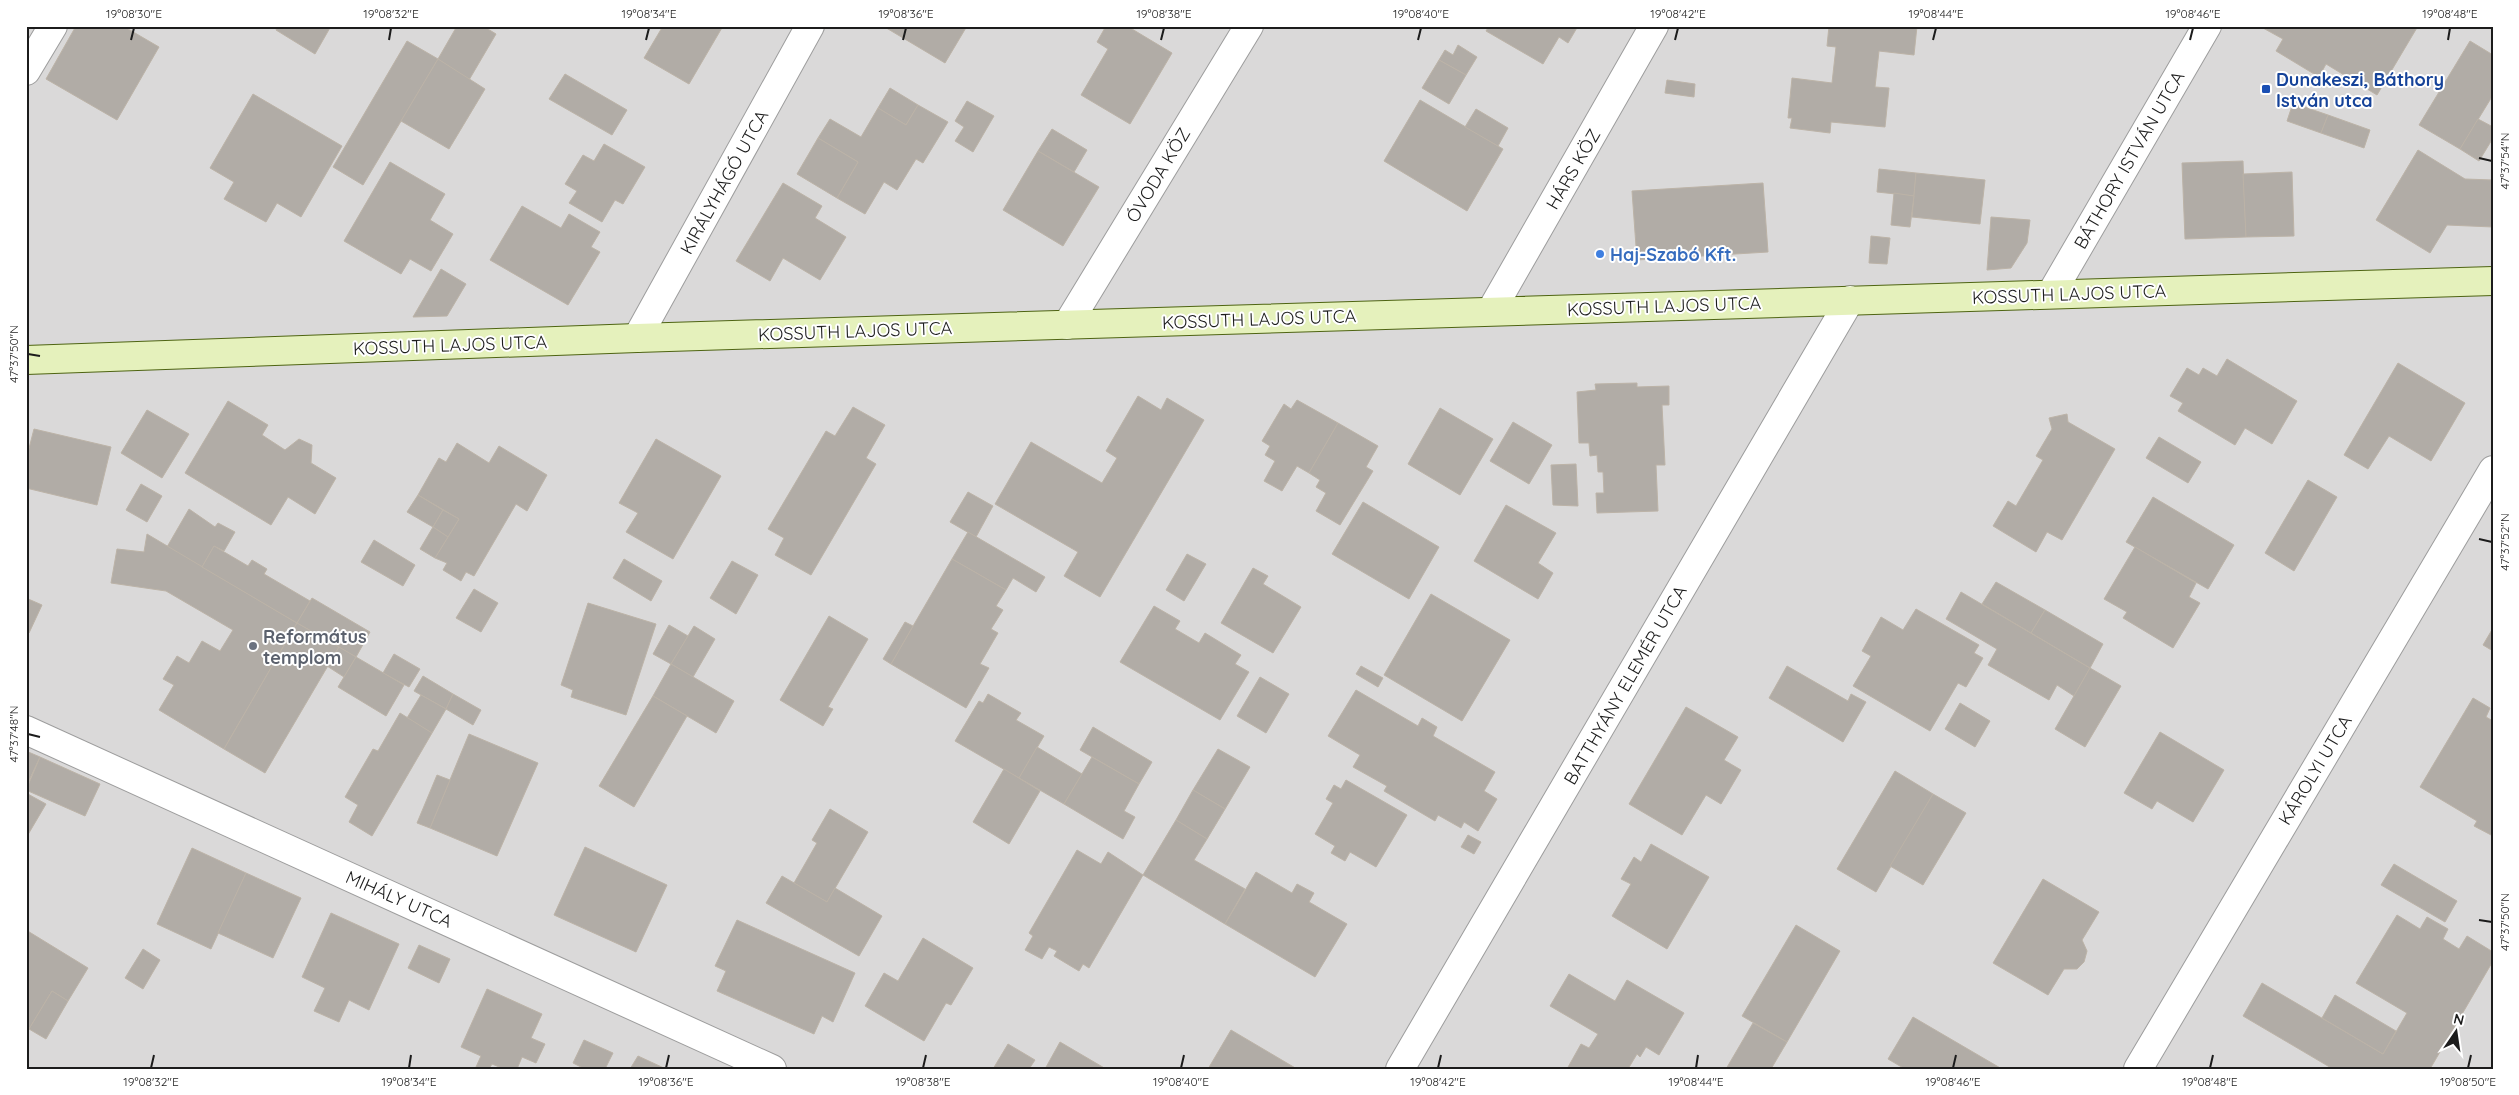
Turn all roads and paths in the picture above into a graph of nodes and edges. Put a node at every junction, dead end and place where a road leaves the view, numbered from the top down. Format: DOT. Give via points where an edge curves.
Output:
graph roads {
  1 [pos="53,26"];
  2 [pos="810,26"];
  3 [pos="1249,26"];
  4 [pos="1654,26"];
  5 [pos="2207,26"];
  6 [pos="26,72"];
  7 [pos="2493,281"];
  8 [pos="2051,294"];
  9 [pos="1850,300"];
  10 [pos="1491,311"];
  11 [pos="1067,324"];
  12 [pos="638,338"];
  13 [pos="26,360"];
  14 [pos="2493,470"];
  15 [pos="26,730"];
  16 [pos="772,1069"];
  17 [pos="1400,1069"];
  18 [pos="2138,1069"];
  1 -- 6 [label="street"];
  2 -- 12 [label="street, KIRÁLYHÁGÓ UTCA"];
  3 -- 11 [label="street, ÓVODA KÖZ"];
  4 -- 10 [label="street, HÁRS KÖZ"];
  5 -- 8 [label="street, BÁTHORY ISTVÁN UTCA"];
  7 -- 8 [label="street, KOSSUTH LAJOS UTCA"];
  8 -- 9 [label="street, KOSSUTH LAJOS UTCA"];
  9 -- 10 [label="street, KOSSUTH LAJOS UTCA"];
  9 -- 17 [label="street, BATTHYÁNY ELEMÉR UTCA"];
  10 -- 11 [label="street, KOSSUTH LAJOS UTCA"];
  11 -- 12 [label="street, KOSSUTH LAJOS UTCA"];
  12 -- 13 [label="street, KOSSUTH LAJOS UTCA"];
  14 -- 18 [label="street, KÁROLYI UTCA"];
  15 -- 16 [label="street, MIHÁLY UTCA"];
}
